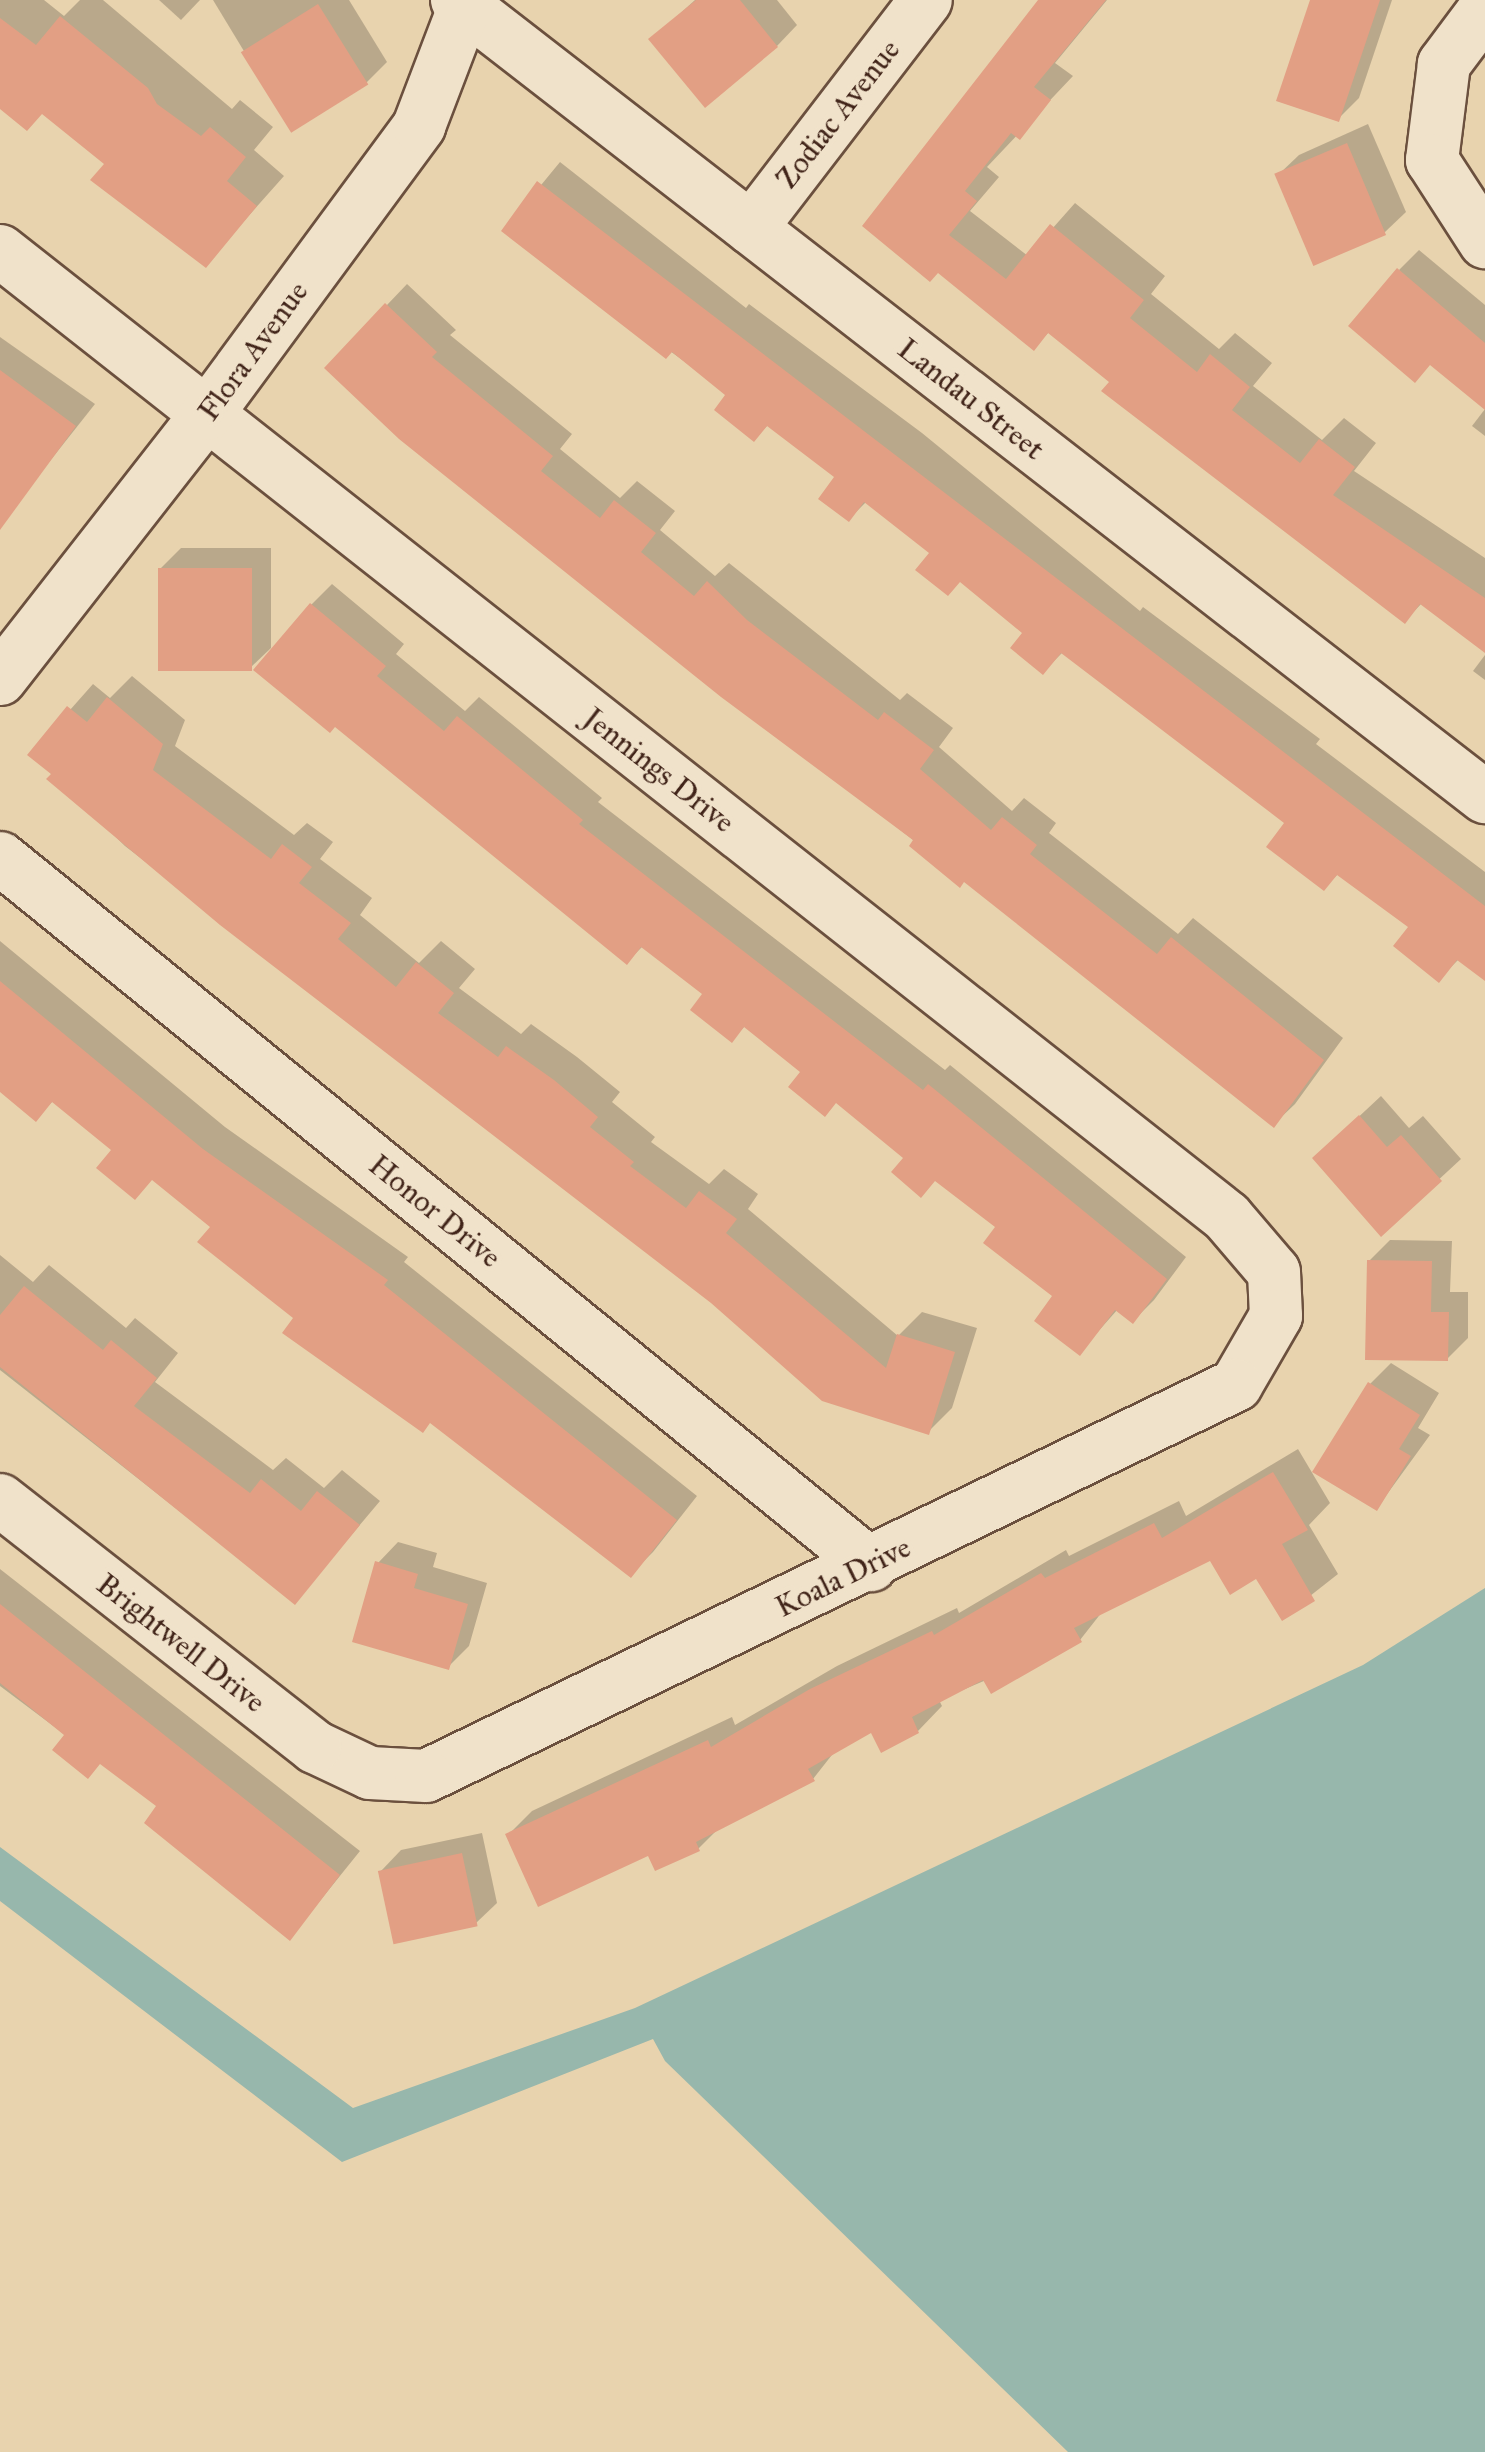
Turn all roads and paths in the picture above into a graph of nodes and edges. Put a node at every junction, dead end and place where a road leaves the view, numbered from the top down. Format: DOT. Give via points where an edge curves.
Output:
graph roads {
  1 [pos="926,0"];
  2 [pos="463,2"];
  3 [pos="1485,9"];
  4 [pos="751,228"];
  5 [pos="1485,242"];
  6 [pos="0,251"];
  7 [pos="207,414"];
  8 [pos="0,679"];
  9 [pos="1485,797"];
  10 [pos="0,858"];
  11 [pos="1276,1316"];
  12 [pos="0,1500"];
  13 [pos="871,1564"];
  14 [pos="370,1772"];
  1 -- 4 [label="street, Zodiac Avenue"];
  2 -- 4 [label="street, Landau Street"];
  2 -- 7 [label="street, Flora Avenue" via="419,126"];
  3 -- 5 [label="street" via="1444,64 1432,160"];
  4 -- 9 [label="street, Landau Street"];
  6 -- 7 [label="street, Jennings Drive"];
  7 -- 8 [label="street, Flora Avenue"];
  7 -- 11 [label="street, Jennings Drive" via="1228,1216 1274,1272"];
  10 -- 13 [label="street, Honor Drive"];
  11 -- 13 [label="street, Koala Drive" via="1236,1385"];
  12 -- 14 [label="street, Brightwell Drive" via="314,1748"];
  13 -- 14 [label="street, Koala Drive" via="426,1776"];
}
